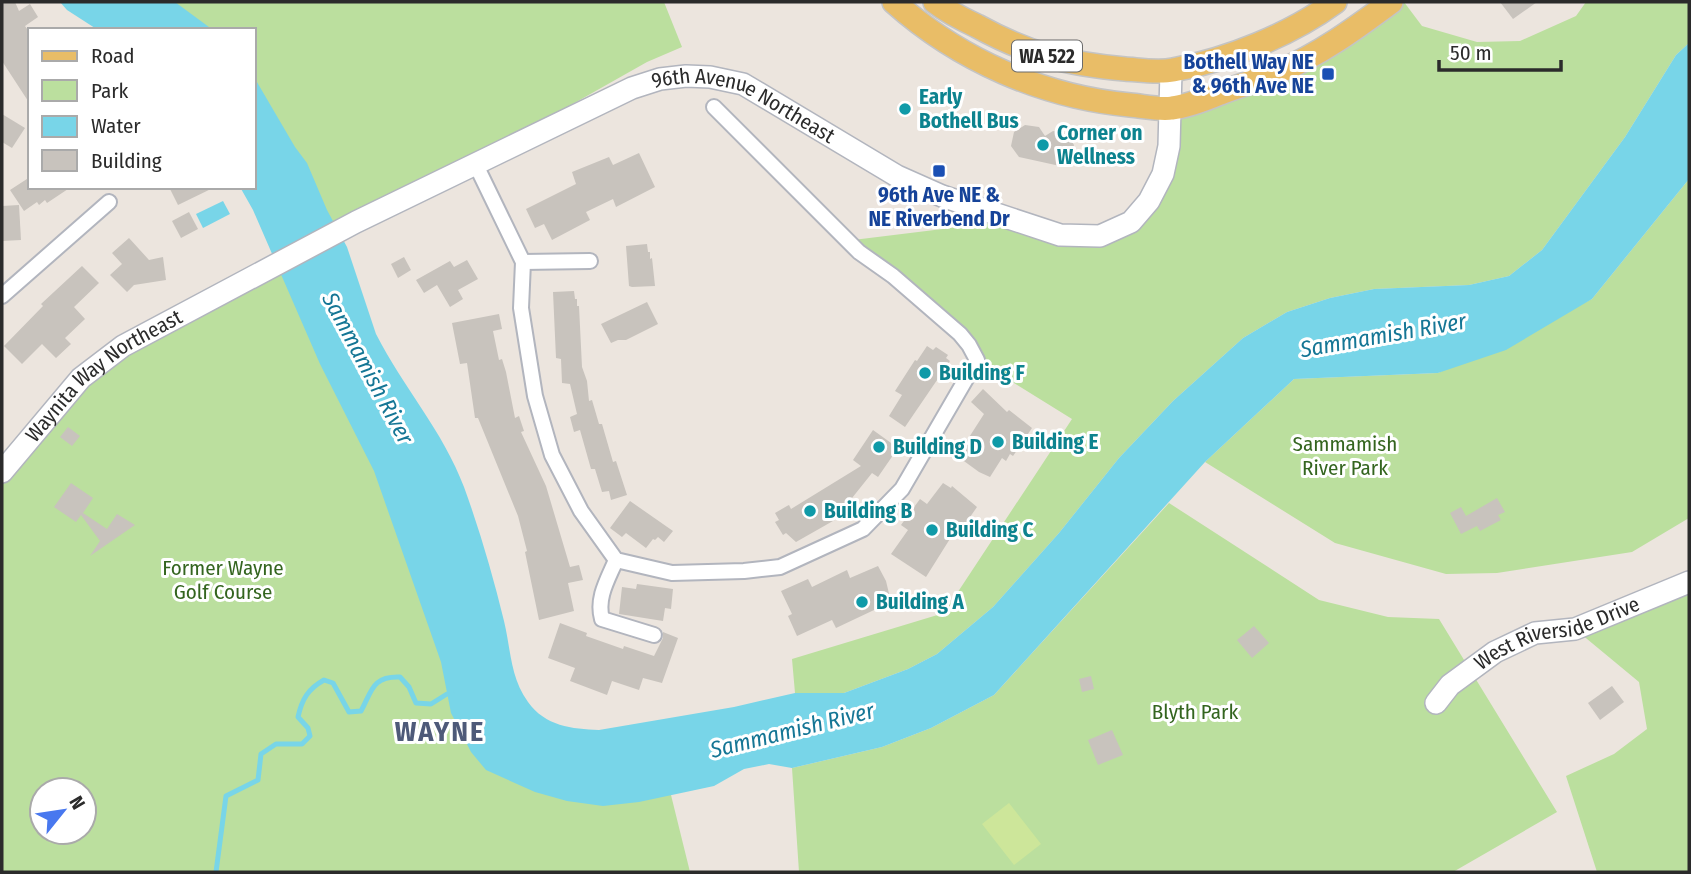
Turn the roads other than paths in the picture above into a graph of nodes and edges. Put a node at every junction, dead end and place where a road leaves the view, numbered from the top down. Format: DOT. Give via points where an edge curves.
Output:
graph roads {
  1 [pos="894,2"];
  2 [pos="935,2"];
  3 [pos="1335,2"];
  4 [pos="1391,2"];
  5 [pos="1171,71"];
  6 [pos="714,107"];
  7 [pos="1170,109"];
  8 [pos="475,163"];
  9 [pos="109,202"];
  10 [pos="590,261"];
  11 [pos="523,262"];
  12 [pos="217,295"];
  13 [pos="2,296"];
  14 [pos="2,472"];
  15 [pos="616,560"];
  16 [pos="1689,582"];
  17 [pos="654,635"];
  18 [pos="1436,703"];
  1 -- 7 [label="main road, WA 522" via="943,40 1023,80 1076,96"];
  2 -- 5 [label="main road, WA 522" via="1029,52 1083,65"];
  3 -- 5 [label="main road, WA 522" via="1285,32"];
  4 -- 7 [label="main road, WA 522" via="1316,54 1279,72"];
  5 -- 7 [label="main road, 96th Avenue Northeast"];
  6 -- 15 [label="street" via="859,252 960,334 977,359 902,489 863,528 780,567 672,573"];
  7 -- 8 [label="main road, 96th Avenue Northeast" via="1165,165 1149,201 1131,222 1100,236 1060,235 955,201 897,176 743,84 710,77 660,79 632,88"];
  8 -- 11 [label="street"];
  8 -- 12 [label="main road, 96th Avenue Northeast"];
  9 -- 13 [label="street"];
  10 -- 11 [label="street"];
  11 -- 15 [label="street" via="520,308 552,455 581,511"];
  12 -- 14 [label="main road, Waynita Way Northeast" via="123,346 81,377"];
  15 -- 17 [label="street" via="598,607 602,619"];
  16 -- 18 [label="main road, West Riverside Drive" via="1575,629 1535,633 1495,652 1450,685"];
}
